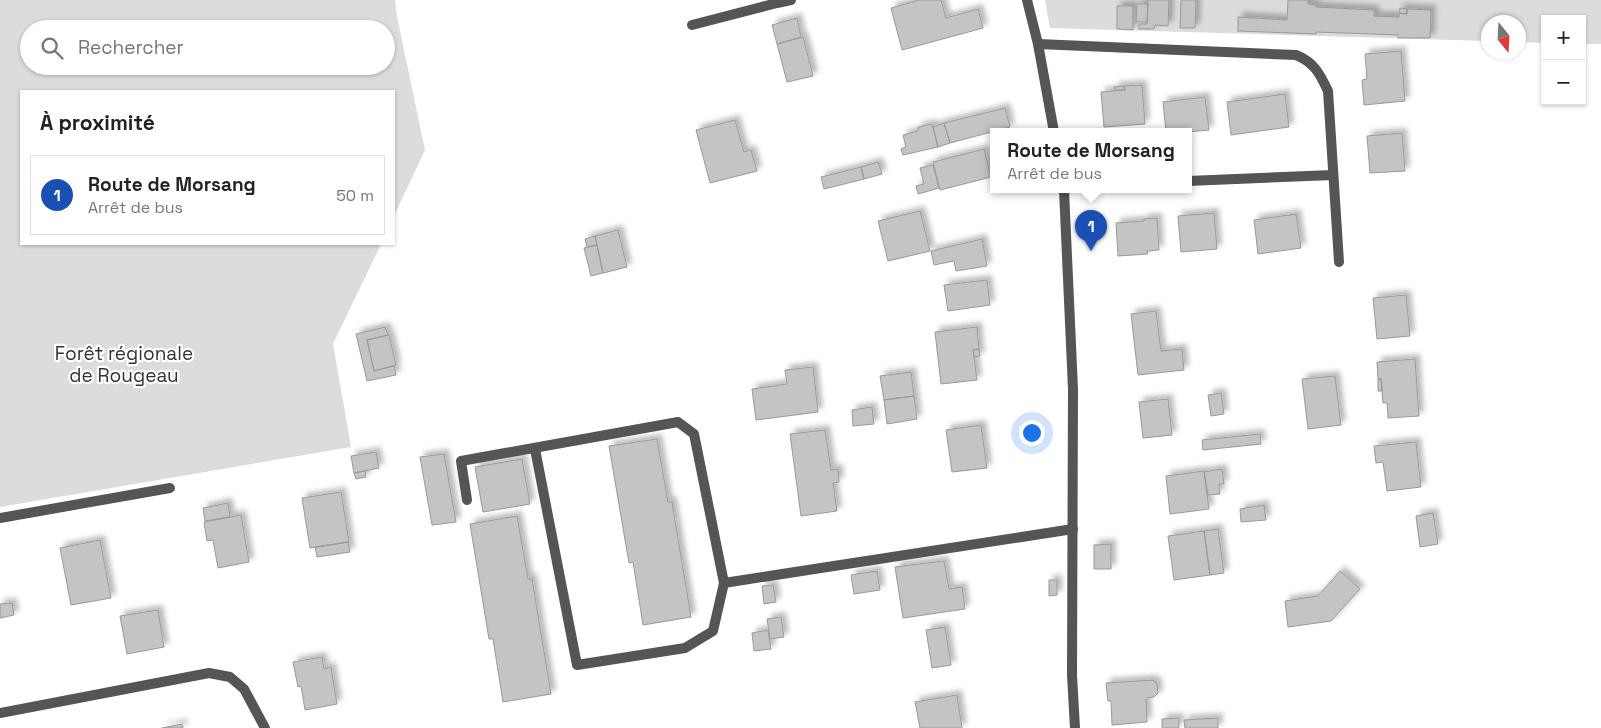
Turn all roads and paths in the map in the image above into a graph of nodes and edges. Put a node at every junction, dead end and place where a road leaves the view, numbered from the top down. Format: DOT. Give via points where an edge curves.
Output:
graph roads {
  1 [pos="791,0"];
  2 [pos="1027,0"];
  3 [pos="776,2"];
  4 [pos="692,25"];
  5 [pos="1038,44"];
  6 [pos="1053,128"];
  7 [pos="1333,175"];
  8 [pos="1192,181"];
  9 [pos="1064,193"];
  10 [pos="1339,262"];
  11 [pos="535,449"];
  12 [pos="170,488"];
  13 [pos="467,500"];
  14 [pos="0,518"];
  15 [pos="1073,529"];
  16 [pos="724,583"];
  17 [pos="0,713"];
  18 [pos="265,728"];
  19 [pos="1075,728"];
  1 -- 3 [label="street"];
  2 -- 5 [label="street"];
  3 -- 4 [label="street"];
  5 -- 6 [label="street"];
  5 -- 7 [label="street" via="1296,55 1304,58 1317,70 1328,91"];
  7 -- 8 [label="street"];
  7 -- 10 [label="street"];
  9 -- 15 [label="street" via="1073,389"];
  11 -- 13 [label="street" via="461,461"];
  11 -- 16 [label="street" via="678,422 694,434"];
  11 -- 16 [label="street" via="577,665 685,648 713,631"];
  12 -- 14 [label="street"];
  15 -- 16 [label="street"];
  15 -- 19 [label="street"];
  17 -- 18 [label="street" via="209,673 230,677 244,689"];
}
